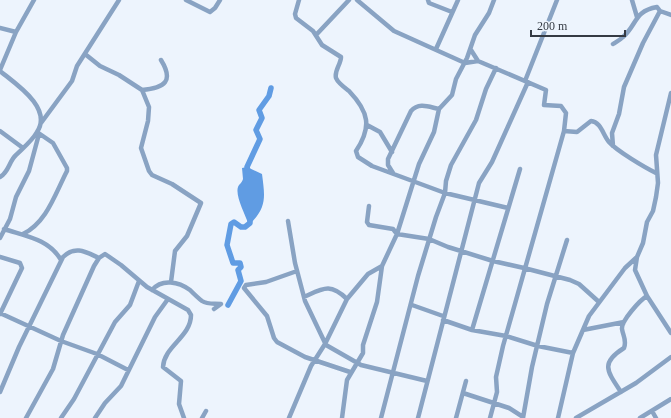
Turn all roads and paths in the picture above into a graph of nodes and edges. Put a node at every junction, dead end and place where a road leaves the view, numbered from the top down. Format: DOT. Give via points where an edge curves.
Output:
graph roads {
  1 [pos="34,0"];
  2 [pos="119,0"];
  3 [pos="186,0"];
  4 [pos="220,0"];
  5 [pos="299,0"];
  6 [pos="348,0"];
  7 [pos="357,0"];
  8 [pos="428,0"];
  9 [pos="458,0"];
  10 [pos="494,0"];
  11 [pos="557,0"];
  12 [pos="632,0"];
  13 [pos="660,11"];
  14 [pos="452,12"];
  15 [pos="671,16"];
  16 [pos="637,17"];
  17 [pos="0,28"];
  18 [pos="16,32"];
  19 [pos="316,35"];
  20 [pos="613,44"];
  21 [pos="436,50"];
  22 [pos="471,50"];
  23 [pos="85,54"];
  24 [pos="161,60"];
  25 [pos="478,61"];
  26 [pos="465,63"];
  27 [pos="496,68"];
  28 [pos="0,70"];
  29 [pos="526,81"];
  30 [pos="142,90"];
  31 [pos="671,93"];
  32 [pos="439,109"];
  33 [pos="41,123"];
  34 [pos="367,125"];
  35 [pos="0,131"];
  36 [pos="564,132"];
  37 [pos="38,133"];
  38 [pos="613,146"];
  39 [pos="23,148"];
  40 [pos="392,152"];
  41 [pos="520,169"];
  42 [pos="393,173"];
  43 [pos="656,173"];
  44 [pos="0,177"];
  45 [pos="414,182"];
  46 [pos="445,193"];
  47 [pos="475,200"];
  48 [pos="369,206"];
  49 [pos="508,208"];
  50 [pos="288,221"];
  51 [pos="4,229"];
  52 [pos="23,234"];
  53 [pos="397,234"];
  54 [pos="0,238"];
  55 [pos="429,239"];
  56 [pos="567,240"];
  57 [pos="462,252"];
  58 [pos="0,257"];
  59 [pos="637,257"];
  60 [pos="99,258"];
  61 [pos="61,260"];
  62 [pos="493,261"];
  63 [pos="382,266"];
  64 [pos="524,268"];
  65 [pos="297,271"];
  66 [pos="555,277"];
  67 [pos="139,281"];
  68 [pos="171,282"];
  69 [pos="152,290"];
  70 [pos="647,296"];
  71 [pos="304,298"];
  72 [pos="168,299"];
  73 [pos="348,299"];
  74 [pos="599,302"];
  75 [pos="412,305"];
  76 [pos="214,309"];
  77 [pos="0,313"];
  78 [pos="443,318"];
  79 [pos="624,322"];
  80 [pos="30,326"];
  81 [pos="472,330"];
  82 [pos="583,330"];
  83 [pos="671,333"];
  84 [pos="506,336"];
  85 [pos="61,341"];
  86 [pos="325,344"];
  87 [pos="538,346"];
  88 [pos="573,353"];
  89 [pos="97,354"];
  90 [pos="671,357"];
  91 [pos="315,360"];
  92 [pos="357,363"];
  93 [pos="128,370"];
  94 [pos="350,372"];
  95 [pos="393,373"];
  96 [pos="427,381"];
  97 [pos="466,381"];
  98 [pos="0,392"];
  99 [pos="621,392"];
  100 [pos="463,394"];
  101 [pos="671,399"];
  102 [pos="494,403"];
  103 [pos="206,411"];
  104 [pos="652,411"];
  105 [pos="523,417"];
  106 [pos="26,418"];
  107 [pos="61,418"];
  108 [pos="95,418"];
  109 [pos="184,418"];
  110 [pos="202,418"];
  111 [pos="289,418"];
  112 [pos="342,418"];
  113 [pos="381,418"];
  114 [pos="418,418"];
  115 [pos="456,418"];
  116 [pos="490,418"];
  117 [pos="558,418"];
  118 [pos="576,418"];
  119 [pos="640,418"];
  120 [pos="656,418"];
  1 -- 18 [label="street"];
  2 -- 23 [label="street"];
  3 -- 4 [label="street" via="210,12"];
  5 -- 19 [label="street" via="296,18"];
  6 -- 19 [label="street"];
  7 -- 21 [label="street" via="388,27"];
  8 -- 14 [label="street" via="429,3"];
  9 -- 14 [label="street"];
  10 -- 22 [label="street" via="489,14 475,35"];
  11 -- 29 [label="street"];
  12 -- 16 [label="street"];
  13 -- 15 [label="street"];
  13 -- 16 [label="street" via="655,7"];
  13 -- 38 [label="street" via="624,87 612,133"];
  14 -- 21 [label="street"];
  16 -- 20 [label="street" via="626,34"];
  17 -- 18 [label="street"];
  18 -- 28 [label="street"];
  19 -- 34 [label="street" via="322,45 341,58 336,73 337,80 362,108"];
  21 -- 26 [label="street"];
  22 -- 25 [label="street"];
  22 -- 26 [label="street"];
  23 -- 30 [label="street" via="100,66"];
  23 -- 33 [label="street" via="77,66 72,81"];
  24 -- 30 [label="street" via="168,74 167,80 153,89"];
  25 -- 26 [label="street"];
  25 -- 27 [label="street"];
  26 -- 32 [label="street" via="456,79 452,94"];
  27 -- 29 [label="street"];
  27 -- 46 [label="street" via="476,120 452,165 444,186"];
  28 -- 33 [label="street" via="34,102"];
  29 -- 36 [label="street" via="546,90 544,105 564,108"];
  29 -- 47 [label="street" via="492,162 482,177"];
  30 -- 68 [label="street" via="149,107 141,148 149,171 202,203 187,236 175,251"];
  31 -- 43 [label="street" via="658,142"];
  32 -- 40 [label="street" via="415,106"];
  32 -- 45 [label="street" via="434,132 419,164"];
  33 -- 37 [label="street"];
  34 -- 40 [label="street" via="380,132"];
  34 -- 42 [label="street" via="364,140 356,151 358,157 372,166"];
  35 -- 39 [label="street"];
  36 -- 38 [label="street" via="577,132 595,121"];
  36 -- 64 [label="street"];
  37 -- 39 [label="street"];
  37 -- 51 [label="street" via="29,171"];
  37 -- 52 [label="street" via="53,143 67,171 43,218 35,227"];
  38 -- 43 [label="street"];
  39 -- 44 [label="street"];
  40 -- 42 [label="street" via="388,162"];
  41 -- 49 [label="street"];
  42 -- 45 [label="street"];
  43 -- 59 [label="street" via="658,183 654,204"];
  45 -- 46 [label="street"];
  45 -- 53 [label="street"];
  46 -- 47 [label="street"];
  46 -- 55 [label="street"];
  47 -- 49 [label="street"];
  47 -- 57 [label="street"];
  48 -- 53 [label="street" via="367,224 393,229"];
  49 -- 62 [label="street"];
  50 -- 65 [label="street"];
  51 -- 52 [label="street"];
  51 -- 54 [label="street"];
  52 -- 61 [label="street" via="41,241 56,252"];
  53 -- 55 [label="street"];
  53 -- 63 [label="street"];
  55 -- 57 [label="street"];
  55 -- 75 [label="street"];
  56 -- 66 [label="street"];
  57 -- 62 [label="street"];
  57 -- 78 [label="street"];
  58 -- 77 [label="street" via="20,263 22,268"];
  59 -- 70 [label="street" via="636,275"];
  59 -- 74 [label="street" via="624,268"];
  60 -- 61 [label="street" via="80,250 67,253"];
  60 -- 67 [label="street" via="108,254"];
  60 -- 85 [label="street"];
  61 -- 80 [label="street"];
  62 -- 64 [label="street"];
  62 -- 81 [label="street"];
  63 -- 73 [label="street" via="368,274"];
  63 -- 92 [label="street" via="377,302 363,345 363,353"];
  64 -- 66 [label="street"];
  64 -- 84 [label="street"];
  65 -- 71 [label="street"];
  65 -- 91 [label="street" via="266,282 246,285 244,288 267,316 277,342"];
  66 -- 74 [label="street" via="579,284"];
  66 -- 87 [label="street"];
  67 -- 69 [label="street"];
  67 -- 89 [label="street" via="130,305 115,322"];
  68 -- 69 [label="street" via="159,284"];
  68 -- 76 [label="street" via="189,290 204,302 221,304"];
  69 -- 72 [label="street"];
  70 -- 79 [label="street" via="637,304"];
  70 -- 83 [label="street"];
  71 -- 73 [label="street" via="319,290 330,288"];
  71 -- 86 [label="street"];
  72 -- 93 [label="street" via="155,317"];
  72 -- 109 [label="street" via="188,310 191,315 188,330 163,364 165,371 181,381 178,404"];
  73 -- 86 [label="street"];
  74 -- 82 [label="street"];
  75 -- 78 [label="street"];
  75 -- 95 [label="street"];
  77 -- 80 [label="street"];
  78 -- 81 [label="street"];
  78 -- 96 [label="street"];
  79 -- 82 [label="street"];
  79 -- 99 [label="street" via="622,329 625,345 612,355 608,367"];
  80 -- 85 [label="street"];
  80 -- 98 [label="street"];
  81 -- 84 [label="street"];
  82 -- 88 [label="street"];
  84 -- 87 [label="street"];
  84 -- 102 [label="street" via="496,377 498,392"];
  85 -- 89 [label="street"];
  85 -- 106 [label="street" via="53,370"];
  86 -- 91 [label="street"];
  86 -- 92 [label="street"];
  87 -- 88 [label="street"];
  87 -- 105 [label="street"];
  88 -- 117 [label="street"];
  89 -- 93 [label="street"];
  89 -- 107 [label="street" via="74,399"];
  90 -- 99 [label="street"];
  91 -- 94 [label="street"];
  91 -- 111 [label="street"];
  92 -- 94 [label="street"];
  92 -- 95 [label="street"];
  93 -- 108 [label="street" via="121,386 104,403"];
  94 -- 112 [label="street" via="344,391"];
  95 -- 96 [label="street"];
  95 -- 113 [label="street"];
  96 -- 114 [label="street"];
  97 -- 100 [label="street"];
  99 -- 118 [label="street"];
  100 -- 102 [label="street"];
  100 -- 115 [label="street"];
  101 -- 104 [label="street"];
  102 -- 105 [label="street" via="509,408"];
  102 -- 116 [label="street"];
  103 -- 110 [label="street"];
  104 -- 119 [label="street"];
  104 -- 120 [label="street"];
}
